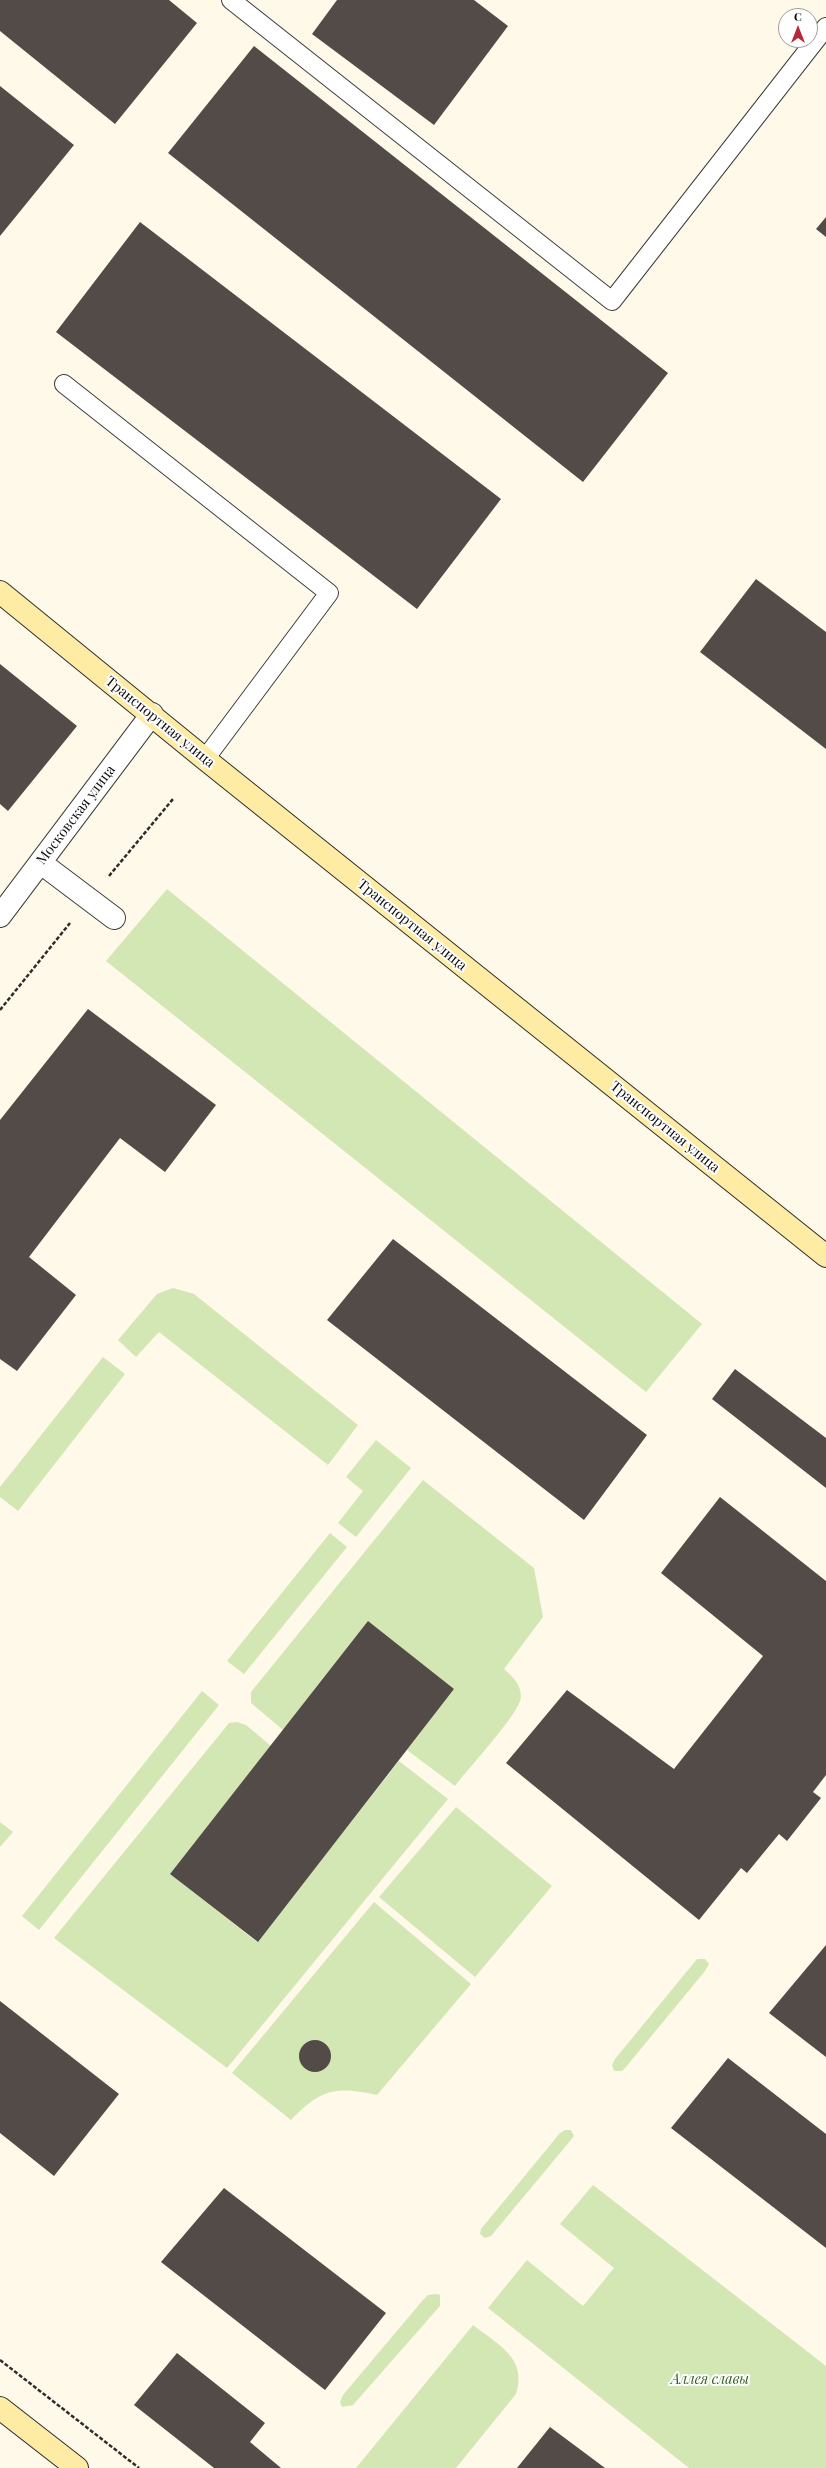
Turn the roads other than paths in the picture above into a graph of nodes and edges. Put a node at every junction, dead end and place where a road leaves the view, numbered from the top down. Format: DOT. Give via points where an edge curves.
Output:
graph roads {
  1 [pos="231,0"];
  2 [pos="826,27"];
  3 [pos="64,384"];
  4 [pos="0,592"];
  5 [pos="152,714"];
  6 [pos="205,759"];
  7 [pos="41,862"];
  8 [pos="0,916"];
  9 [pos="114,918"];
  10 [pos="826,1256"];
  11 [pos="0,2408"];
  12 [pos="77,2468"];
  1 -- 2 [label="lane" via="612,301"];
  3 -- 6 [label="lane" via="329,593"];
  4 -- 5 [label="street, Транспортная улица"];
  5 -- 6 [label="street, Транспортная улица"];
  5 -- 7 [label="street, Московская улица"];
  6 -- 10 [label="street, Транспортная улица"];
  7 -- 8 [label="street, Московская улица"];
  7 -- 9 [label="street"];
  11 -- 12 [label="street"];
}
